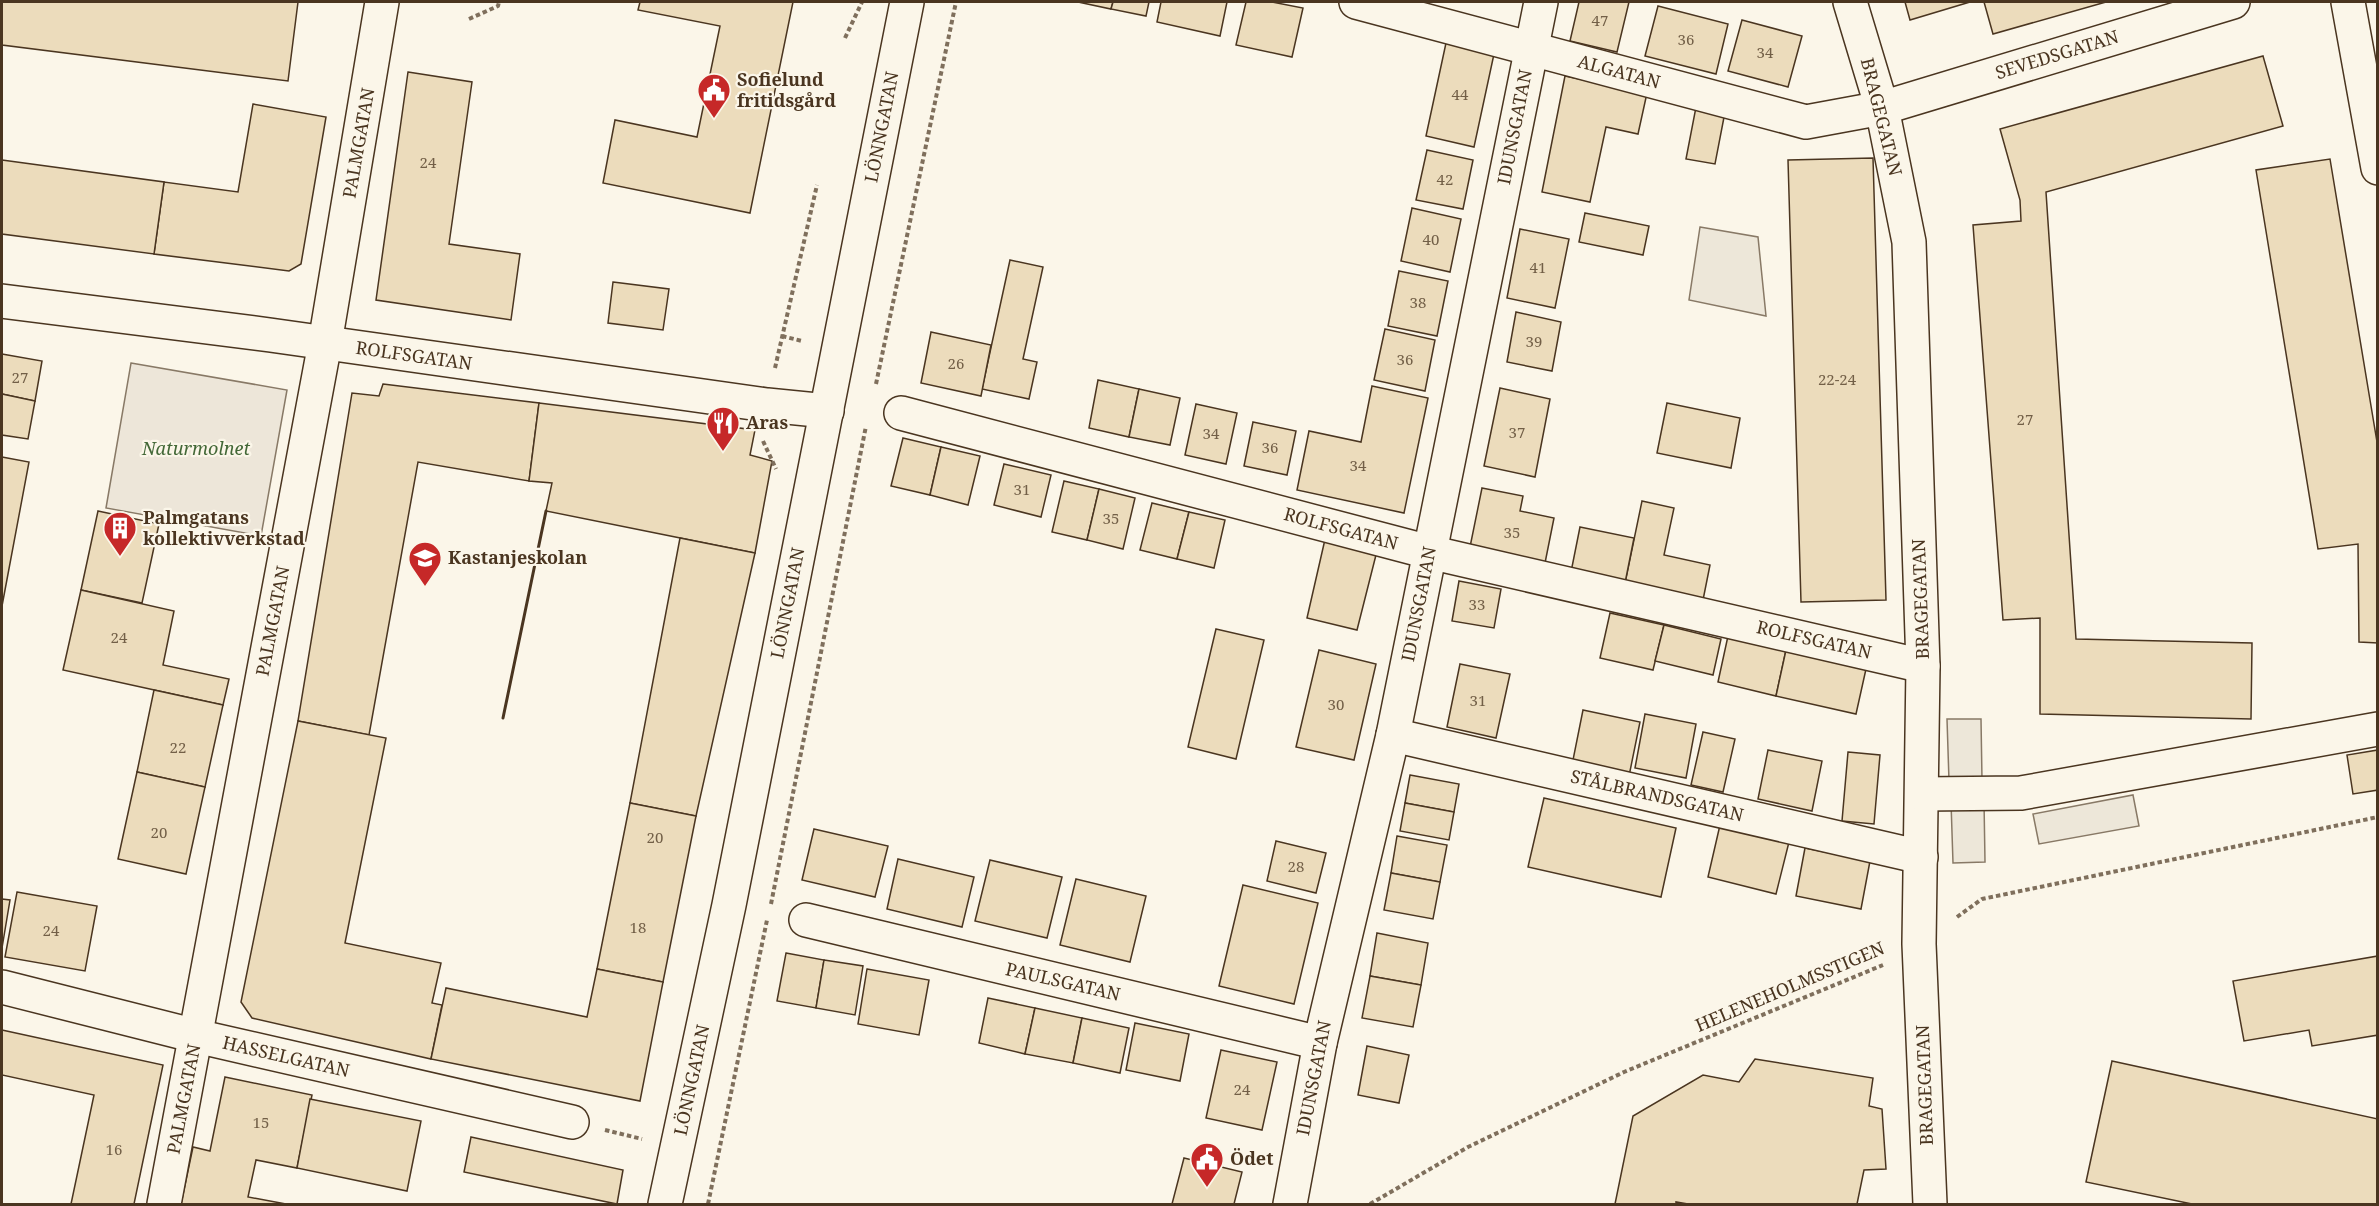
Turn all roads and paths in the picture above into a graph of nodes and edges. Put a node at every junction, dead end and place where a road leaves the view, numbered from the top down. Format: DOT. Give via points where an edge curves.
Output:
graph roads {
  1 [pos="382,2"];
  2 [pos="499,2"];
  3 [pos="862,2"];
  4 [pos="907,2"];
  5 [pos="956,2"];
  6 [pos="1356,2"];
  7 [pos="1541,2"];
  8 [pos="1850,2"];
  9 [pos="2233,2"];
  10 [pos="2348,2"];
  11 [pos="469,19"];
  12 [pos="845,38"];
  13 [pos="1531,48"];
  14 [pos="1882,108"];
  15 [pos="2378,168"];
  16 [pos="817,185"];
  17 [pos="2,301"];
  18 [pos="325,343"];
  19 [pos="878,379"];
  20 [pos="767,405"];
  21 [pos="827,411"];
  22 [pos="901,413"];
  23 [pos="863,438"];
  24 [pos="780,477"];
  25 [pos="1429,552"];
  26 [pos="1923,666"];
  27 [pos="2378,729"];
  28 [pos="1393,735"];
  29 [pos="1922,794"];
  30 [pos="2378,817"];
  31 [pos="1921,857"];
  32 [pos="806,920"];
  33 [pos="1919,944"];
  34 [pos="2,987"];
  35 [pos="195,1036"];
  36 [pos="1320,1043"];
  37 [pos="572,1122"];
  38 [pos="644,1139"];
  39 [pos="642,1150"];
  40 [pos="164,1204"];
  41 [pos="664,1204"];
  42 [pos="708,1204"];
  43 [pos="1290,1204"];
  44 [pos="1370,1204"];
  45 [pos="1930,1204"];
  1 -- 18 [label="street, PALMGATAN"];
  2 -- 11 [label="path"];
  3 -- 12 [label="path"];
  4 -- 21 [label="street, LÖNNGATAN"];
  5 -- 19 [label="path"];
  6 -- 13 [label="street, ALGATAN"];
  7 -- 13 [label="street, IDUNSGATAN"];
  8 -- 14 [label="street, BRAGEGATAN"];
  9 -- 14 [label="street, SEVEDSGATAN"];
  10 -- 15 [label="street"];
  13 -- 14 [label="street, ALGATAN" via="1806,122"];
  13 -- 25 [label="street, IDUNSGATAN"];
  14 -- 26 [label="street, BRAGEGATAN" via="1909,242"];
  16 -- 20 [label="path"];
  17 -- 18 [label="street, ROLFSGATAN"];
  18 -- 20 [label="street, ROLFSGATAN"];
  18 -- 35 [label="street, PALMGATAN"];
  20 -- 21 [label="street, ROLFSGATAN"];
  20 -- 24 [label="path" via="763,443"];
  21 -- 41 [label="street, LÖNNGATAN" via="729,905"];
  22 -- 25 [label="street, ROLFSGATAN"];
  23 -- 42 [label="path"];
  25 -- 26 [label="street, ROLFSGATAN"];
  25 -- 28 [label="street, IDUNSGATAN"];
  26 -- 29 [label="street, BRAGEGATAN"];
  27 -- 29 [label="street" via="2021,793"];
  28 -- 31 [label="street, STÅLBRANDSGATAN"];
  28 -- 36 [label="street, IDUNSGATAN"];
  29 -- 31 [label="street, BRAGEGATAN"];
  30 -- 33 [label="path, HELENEHOLMSSTIGEN" via="1982,899"];
  31 -- 33 [label="street, BRAGEGATAN"];
  32 -- 36 [label="street, PAULSGATAN"];
  33 -- 44 [label="path, HELENEHOLMSSTIGEN" via="1875,969 1624,1072 1468,1148"];
  33 -- 45 [label="street, BRAGEGATAN"];
  34 -- 35 [label="street, HASSELGATAN"];
  35 -- 37 [label="street, HASSELGATAN"];
  35 -- 40 [label="street, PALMGATAN"];
  36 -- 43 [label="street, IDUNSGATAN"];
  38 -- 39 [label="path"];
}
